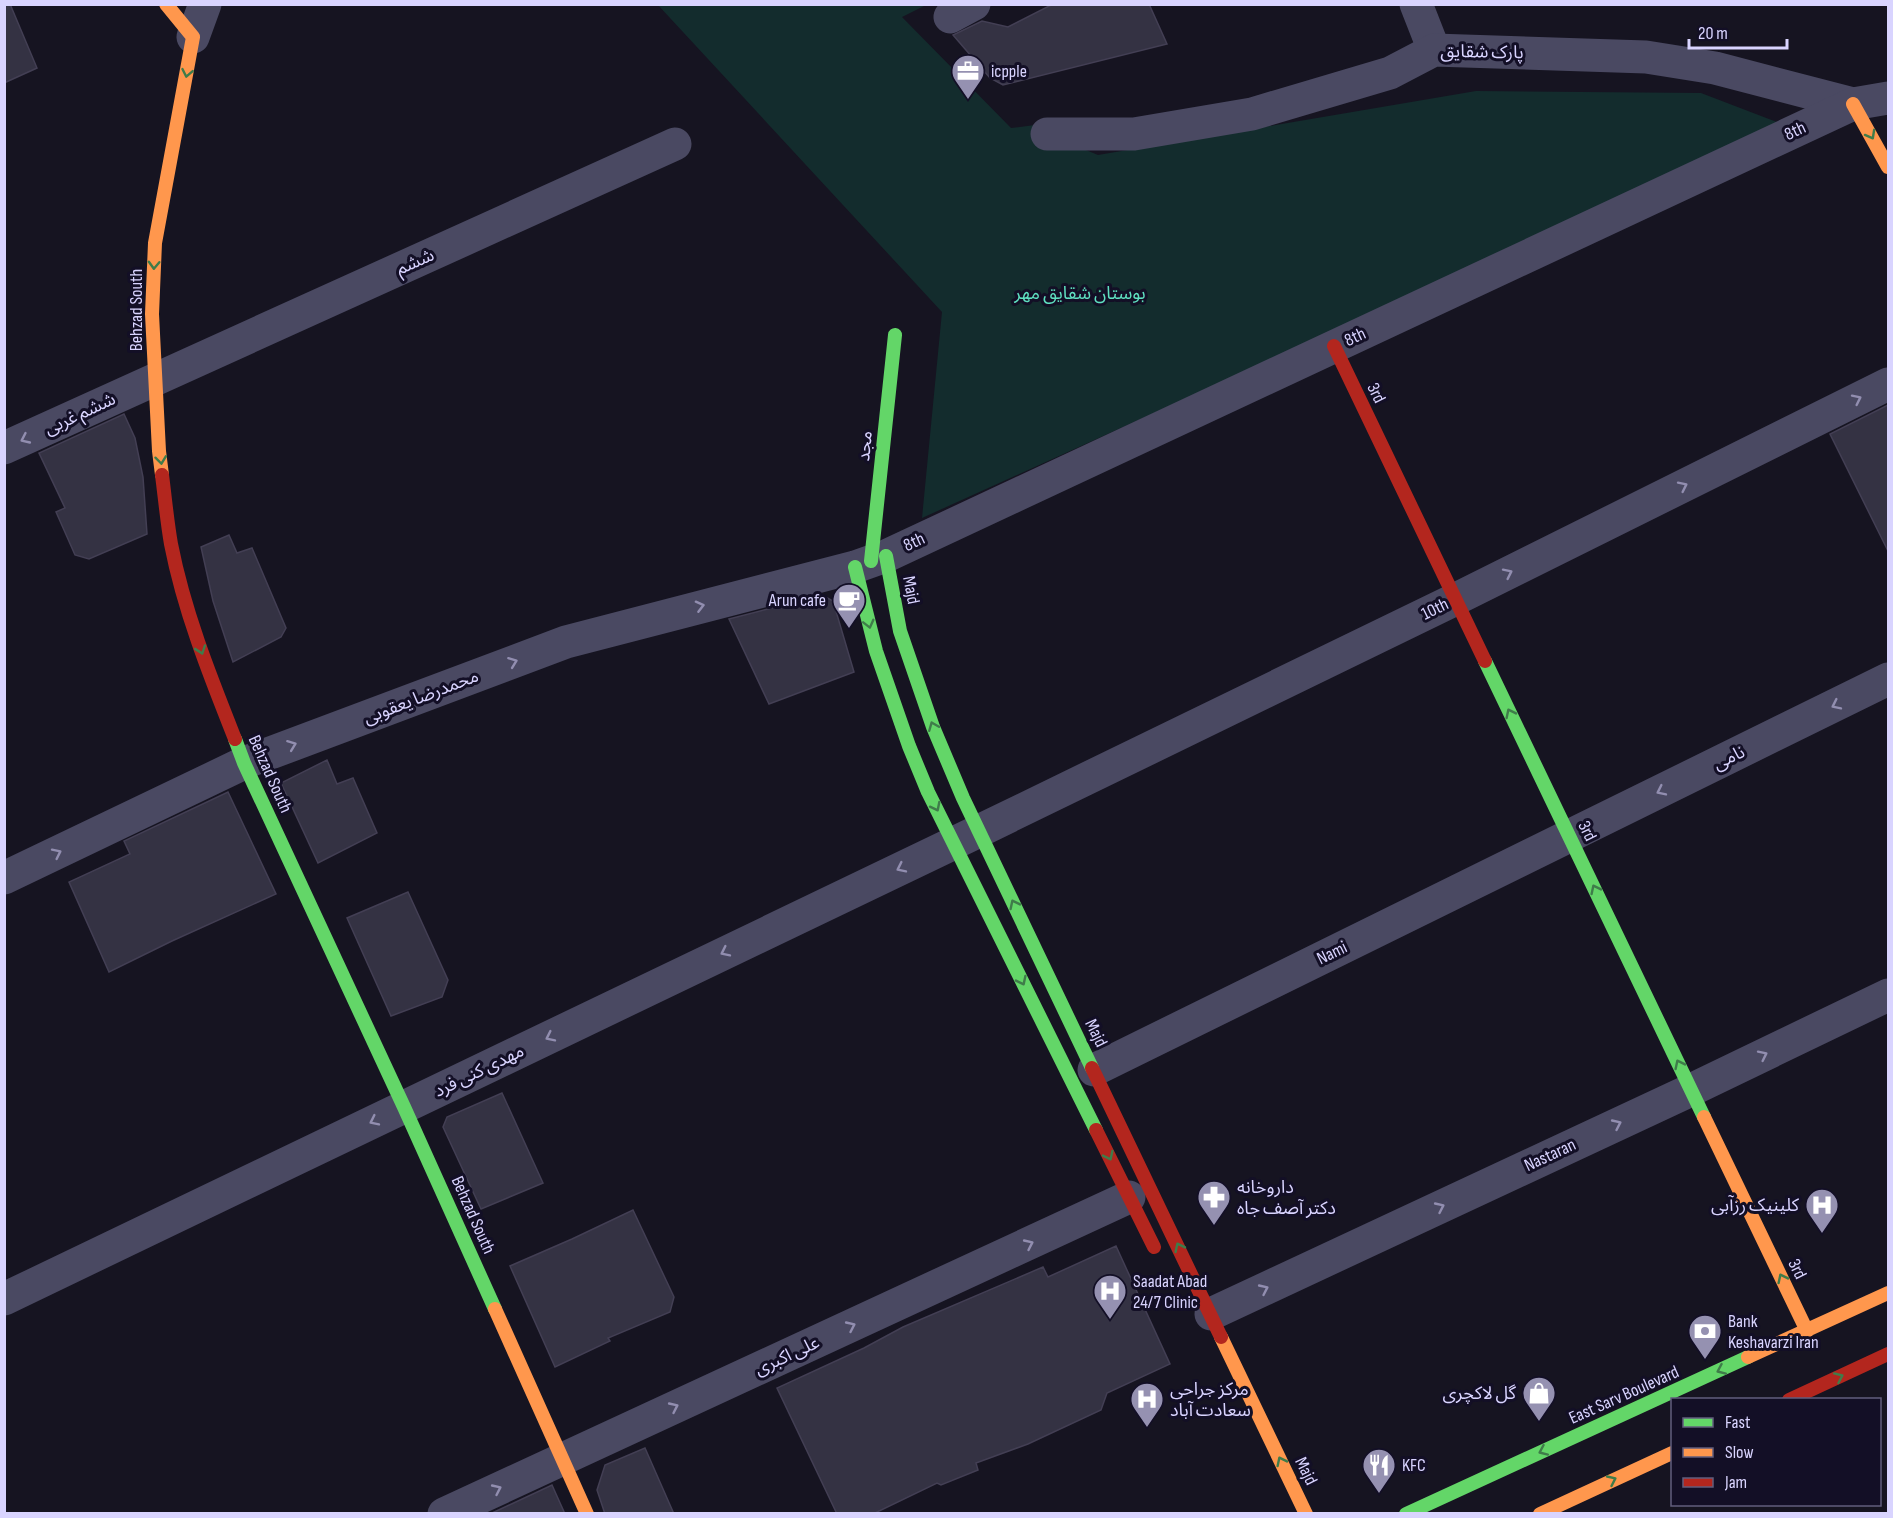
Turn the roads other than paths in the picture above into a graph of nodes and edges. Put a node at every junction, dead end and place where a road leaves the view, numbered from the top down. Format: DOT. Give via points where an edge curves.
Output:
graph roads {
  1 [pos="165,4"];
  2 [pos="205,4"];
  3 [pos="1416,4"];
  4 [pos="193,37"];
  5 [pos="1434,50"];
  6 [pos="1888,98"];
  7 [pos="1853,104"];
  8 [pos="1047,134"];
  9 [pos="675,144"];
  10 [pos="1888,167"];
  11 [pos="895,335"];
  12 [pos="1334,346"];
  13 [pos="155,379"];
  14 [pos="1888,384"];
  15 [pos="4,448"];
  16 [pos="871,561"];
  17 [pos="1456,599"];
  18 [pos="1888,679"];
  19 [pos="244,763"];
  20 [pos="967,836"];
  21 [pos="1569,836"];
  22 [pos="4,878"];
  23 [pos="1888,995"];
  24 [pos="1083,1076"];
  25 [pos="1691,1090"];
  26 [pos="404,1107"];
  27 [pos="1140,1193"];
  28 [pos="1160,1260"];
  29 [pos="1888,1293"];
  30 [pos="4,1299"];
  31 [pos="1206,1316"];
  32 [pos="1807,1331"];
  33 [pos="1888,1355"];
  34 [pos="1793,1398"];
  35 [pos="1671,1453"];
  36 [pos="563,1459"];
  37 [pos="444,1514"];
  38 [pos="587,1514"];
  39 [pos="1306,1514"];
  40 [pos="1406,1514"];
  41 [pos="1540,1514"];
  1 -- 4 [label="street"];
  2 -- 4 [label="street"];
  3 -- 5 [label="street"];
  4 -- 13 [label="street, Behzad South, one-way" via="155,243"];
  5 -- 7 [label="street, پارک شقایق" via="1646,57 1715,68"];
  5 -- 8 [label="street, پارک شقایق" via="1390,73 1252,114 1134,134"];
  6 -- 7 [label="street"];
  7 -- 10 [label="street, one-way"];
  7 -- 12 [label="street, 8th"];
  9 -- 13 [label="street, ششم"];
  11 -- 16 [label="street, مجد"];
  12 -- 16 [label="street, 8th"];
  12 -- 17 [label="street, 3rd"];
  13 -- 15 [label="street, ششم غربی, one-way"];
  13 -- 19 [label="street, Behzad South, one-way" via="171,544 200,650"];
  17 -- 14 [label="street, 10th, one-way"];
  19 -- 16 [label="street, محمدرضا یعقوبی, one-way" via="566,642"];
  20 -- 16 [label="street, Majd, one-way" via="894,606"];
  16 -- 20 [label="street, Majd, one-way" via="876,651 893,702 928,792"];
  17 -- 20 [label="street, 10th"];
  21 -- 17 [label="street, 3rd, one-way"];
  18 -- 21 [label="street, نامی, one-way"];
  22 -- 19 [label="street, محمدرضا یعقوبی, one-way"];
  19 -- 26 [label="street, Behzad South"];
  24 -- 20 [label="street, Majd, one-way"];
  20 -- 24 [label="street, Majd, one-way"];
  20 -- 26 [label="street, مهدی کنی فرد, one-way"];
  21 -- 24 [label="street, Nami"];
  25 -- 21 [label="street, 3rd, one-way"];
  25 -- 23 [label="street, Nastaran, one-way"];
  24 -- 27 [label="street, Majd"];
  24 -- 27 [label="street, Majd, one-way"];
  31 -- 25 [label="street, Nastaran, one-way"];
  32 -- 25 [label="street, 3rd, one-way"];
  26 -- 30 [label="street, مهدی کنی فرد, one-way"];
  26 -- 36 [label="street, Behzad South"];
  27 -- 28 [label="street, Majd"];
  31 -- 27 [label="street, Majd, one-way"];
  36 -- 27 [label="street, علی اکبری, one-way"];
  29 -- 32 [label="street, East Sarv Boulevard"];
  39 -- 31 [label="street, Majd, one-way"];
  32 -- 40 [label="street, East Sarv Boulevard, one-way"];
  34 -- 33 [label="street, one-way"];
  41 -- 35 [label="street, one-way"];
  37 -- 36 [label="street, علی اکبری, one-way"];
  36 -- 38 [label="street, Behzad South"];
}
